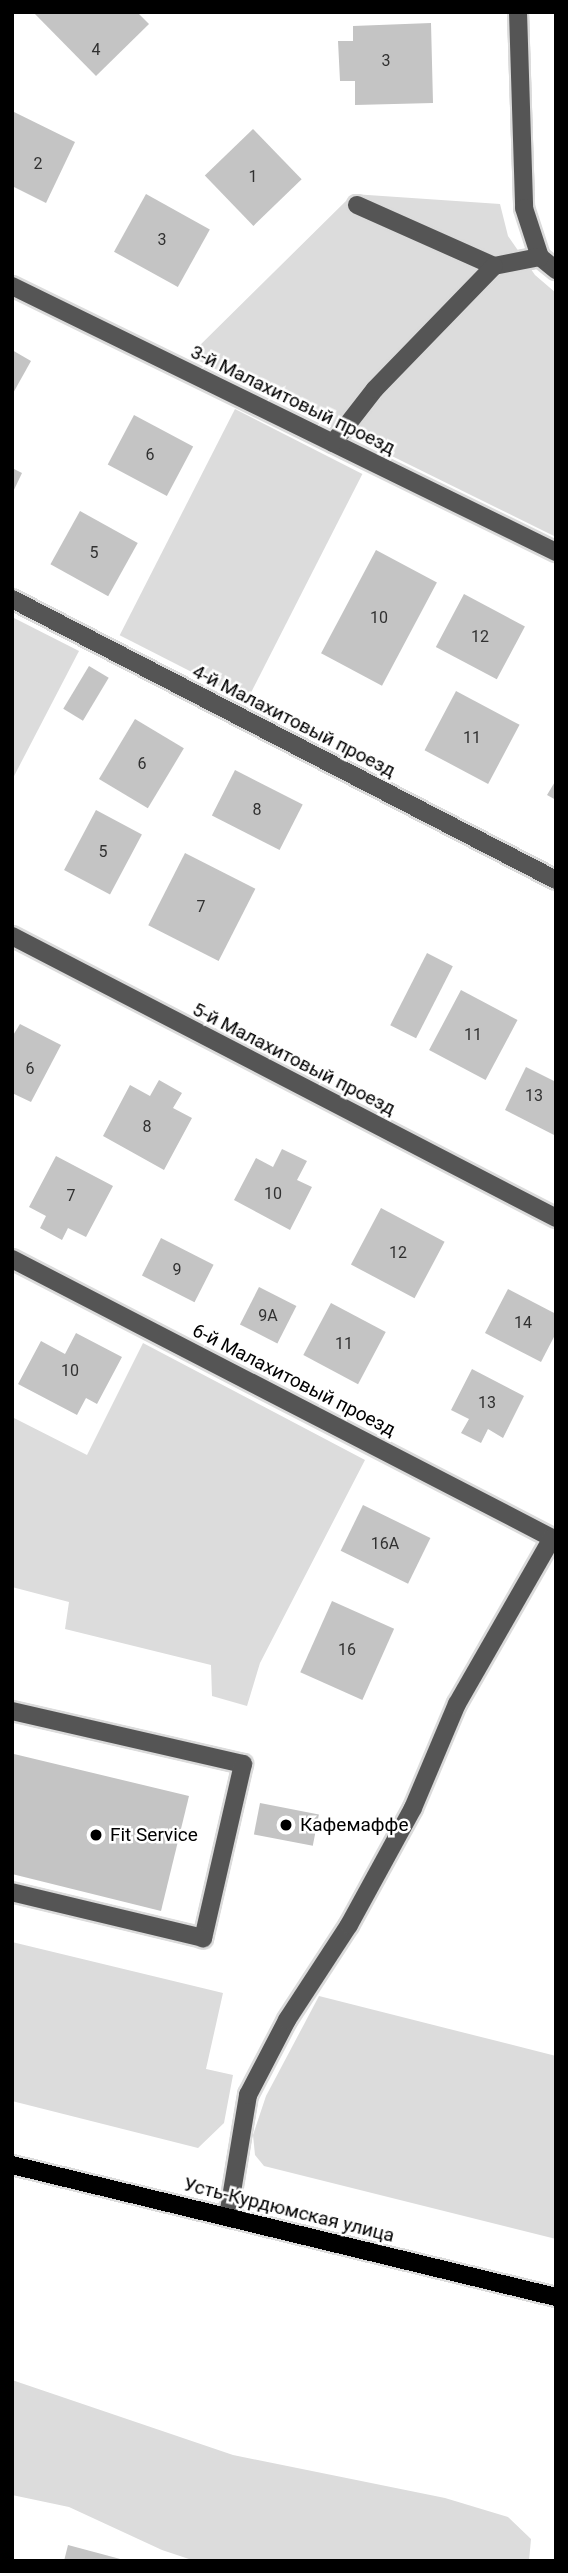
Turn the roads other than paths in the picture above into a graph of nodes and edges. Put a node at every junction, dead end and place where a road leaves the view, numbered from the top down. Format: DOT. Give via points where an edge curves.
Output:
graph roads {
  1 [pos="518,12"];
  2 [pos="357,205"];
  3 [pos="540,257"];
  4 [pos="494,266"];
  5 [pos="556,270"];
  6 [pos="12,286"];
  7 [pos="333,443"];
  8 [pos="556,552"];
  9 [pos="12,599"];
  10 [pos="556,880"];
  11 [pos="12,936"];
  12 [pos="556,1218"];
  13 [pos="12,1259"];
  14 [pos="554,1539"];
  15 [pos="12,1711"];
  16 [pos="12,1892"];
  17 [pos="12,2165"];
  18 [pos="228,2216"];
  19 [pos="556,2297"];
  1 -- 3 [label="street" via="524,208"];
  2 -- 4 [label="street"];
  3 -- 4 [label="street"];
  3 -- 5 [label="street"];
  4 -- 7 [label="street" via="375,389"];
  6 -- 7 [label="street, 3-й Малахитовый проезд"];
  7 -- 8 [label="street, 3-й Малахитовый проезд"];
  9 -- 10 [label="street, 4-й Малахитовый проезд"];
  11 -- 12 [label="street, 5-й Малахитовый проезд"];
  13 -- 14 [label="street, 6-й Малахитовый проезд"];
  14 -- 18 [label="street" via="457,1704 412,1808 349,1925 287,2020 248,2095"];
  15 -- 16 [label="street" via="243,1764 203,1938"];
  17 -- 18 [label="main road, Усть-Курдюмская улица"];
  18 -- 19 [label="main road, Усть-Курдюмская улица"];
}
